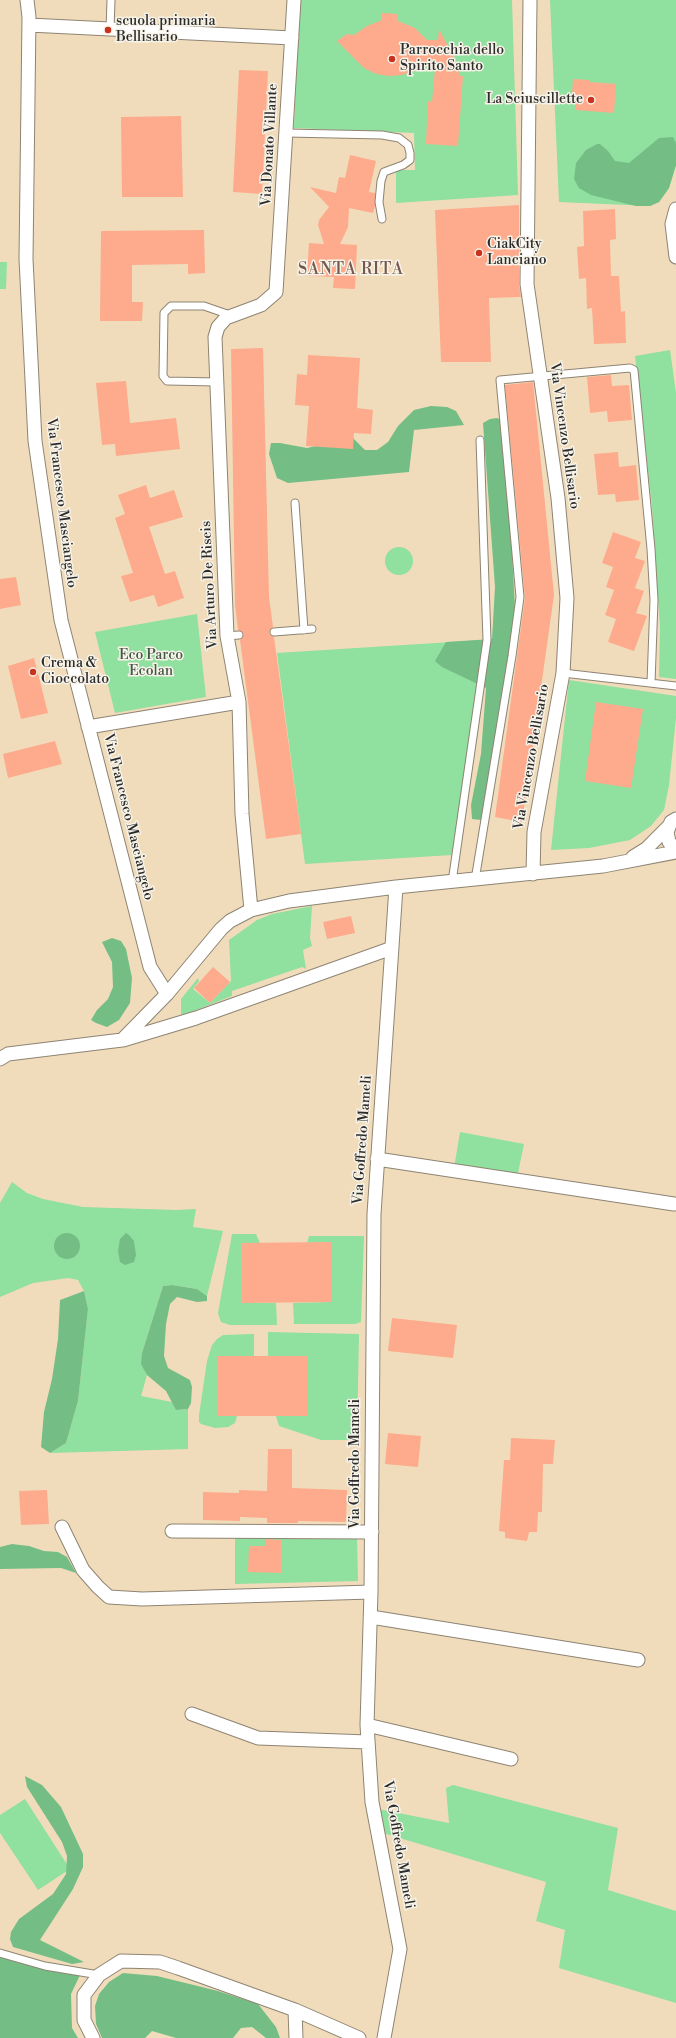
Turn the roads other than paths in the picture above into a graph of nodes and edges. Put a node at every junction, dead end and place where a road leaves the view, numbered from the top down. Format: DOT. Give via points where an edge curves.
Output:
graph roads {
  1 [pos="27,0"];
  2 [pos="111,0"];
  3 [pos="294,0"];
  4 [pos="530,0"];
  5 [pos="29,25"];
  6 [pos="110,29"];
  7 [pos="292,38"];
  8 [pos="287,133"];
  9 [pos="676,209"];
  10 [pos="382,219"];
  11 [pos="676,256"];
  12 [pos="231,315"];
  13 [pos="540,376"];
  14 [pos="216,382"];
  15 [pos="480,440"];
  16 [pos="295,503"];
  17 [pos="312,629"];
  18 [pos="304,630"];
  19 [pos="274,632"];
  20 [pos="563,673"];
  21 [pos="651,683"];
  22 [pos="676,686"];
  23 [pos="239,702"];
  24 [pos="88,727"];
  25 [pos="673,821"];
  26 [pos="676,850"];
  27 [pos="627,862"];
  28 [pos="533,874"];
  29 [pos="475,880"];
  30 [pos="452,882"];
  31 [pos="396,887"];
  32 [pos="251,910"];
  33 [pos="392,948"];
  34 [pos="166,994"];
  35 [pos="122,1040"];
  36 [pos="0,1059"];
  37 [pos="377,1159"];
  38 [pos="674,1204"];
  39 [pos="62,1527"];
  40 [pos="172,1531"];
  41 [pos="372,1532"];
  42 [pos="371,1592"];
  43 [pos="371,1617"];
  44 [pos="638,1660"];
  45 [pos="192,1714"];
  46 [pos="367,1725"];
  47 [pos="368,1742"];
  48 [pos="511,1760"];
  49 [pos="0,1953"];
  50 [pos="99,1975"];
  51 [pos="295,2010"];
  52 [pos="93,2038"];
  53 [pos="296,2038"];
  54 [pos="359,2038"];
  55 [pos="384,2038"];
  1 -- 5 [label="street, Via Francesco Masciangelo"];
  2 -- 6 [label="lane"];
  3 -- 7 [label="street, Via Donato Villante"];
  4 -- 13 [label="street, Via Vincenzo Bellisario" via="527,284"];
  5 -- 6 [label="street"];
  5 -- 24 [label="street, Via Francesco Masciangelo" via="26,259 35,441 61,620"];
  6 -- 7 [label="street"];
  7 -- 8 [label="street, Via Donato Villante"];
  8 -- 10 [label="lane" via="382,135 399,138 408,145 410,160 384,172 379,202"];
  8 -- 12 [label="street, Via Donato Villante" via="276,292 261,305"];
  9 -- 11 [label="street" via="672,224"];
  12 -- 14 [label="street, Via Arturo De Riseis" via="222,322 215,337"];
  12 -- 14 [label="lane" via="204,306 171,306 164,313 163,376 167,381"];
  13 -- 20 [label="street, Via Vincenzo Bellisario" via="558,498 567,598"];
  13 -- 21 [label="lane" via="630,368 634,370 652,550 654,607"];
  13 -- 29 [label="lane" via="500,380 520,597"];
  14 -- 23 [label="street, Via Arturo De Riseis"];
  15 -- 30 [label="lane" via="487,640"];
  16 -- 18 [label="lane"];
  17 -- 18 [label="lane"];
  18 -- 19 [label="lane"];
  20 -- 21 [label="lane"];
  20 -- 28 [label="street, Via Vincenzo Bellisario" via="534,832"];
  21 -- 22 [label="lane"];
  23 -- 24 [label="street"];
  23 -- 32 [label="street, Via Arturo De Riseis" via="242,814"];
  24 -- 34 [label="street, Via Francesco Masciangelo" via="150,967"];
  25 -- 26 [label="street" via="667,832 669,842"];
  25 -- 27 [label="street" via="646,849"];
  26 -- 27 [label="street"];
  27 -- 28 [label="street"];
  28 -- 29 [label="street"];
  29 -- 30 [label="street"];
  30 -- 31 [label="street"];
  31 -- 32 [label="street" via="289,901"];
  31 -- 33 [label="street, Via Goffredo Mameli"];
  32 -- 34 [label="street" via="221,929"];
  33 -- 35 [label="street" via="196,1018"];
  33 -- 37 [label="street, Via Goffredo Mameli"];
  34 -- 35 [label="street"];
  35 -- 36 [label="street" via="8,1054"];
  37 -- 38 [label="street"];
  37 -- 41 [label="street, Via Goffredo Mameli" via="374,1214"];
  39 -- 42 [label="street" via="83,1570 109,1597 142,1599"];
  40 -- 41 [label="street"];
  41 -- 42 [label="street, Via Goffredo Mameli"];
  42 -- 43 [label="street, Via Goffredo Mameli"];
  43 -- 44 [label="street"];
  43 -- 46 [label="street, Via Goffredo Mameli"];
  45 -- 47 [label="street" via="258,1738"];
  46 -- 47 [label="street, Via Goffredo Mameli"];
  46 -- 48 [label="street"];
  47 -- 55 [label="street, Via Goffredo Mameli" via="372,1802 400,1949"];
  49 -- 50 [label="lane" via="45,1966"];
  50 -- 51 [label="street" via="121,1962 160,1962"];
  50 -- 52 [label="street" via="84,1995 84,2020"];
  51 -- 53 [label="street"];
  51 -- 54 [label="street"];
}
